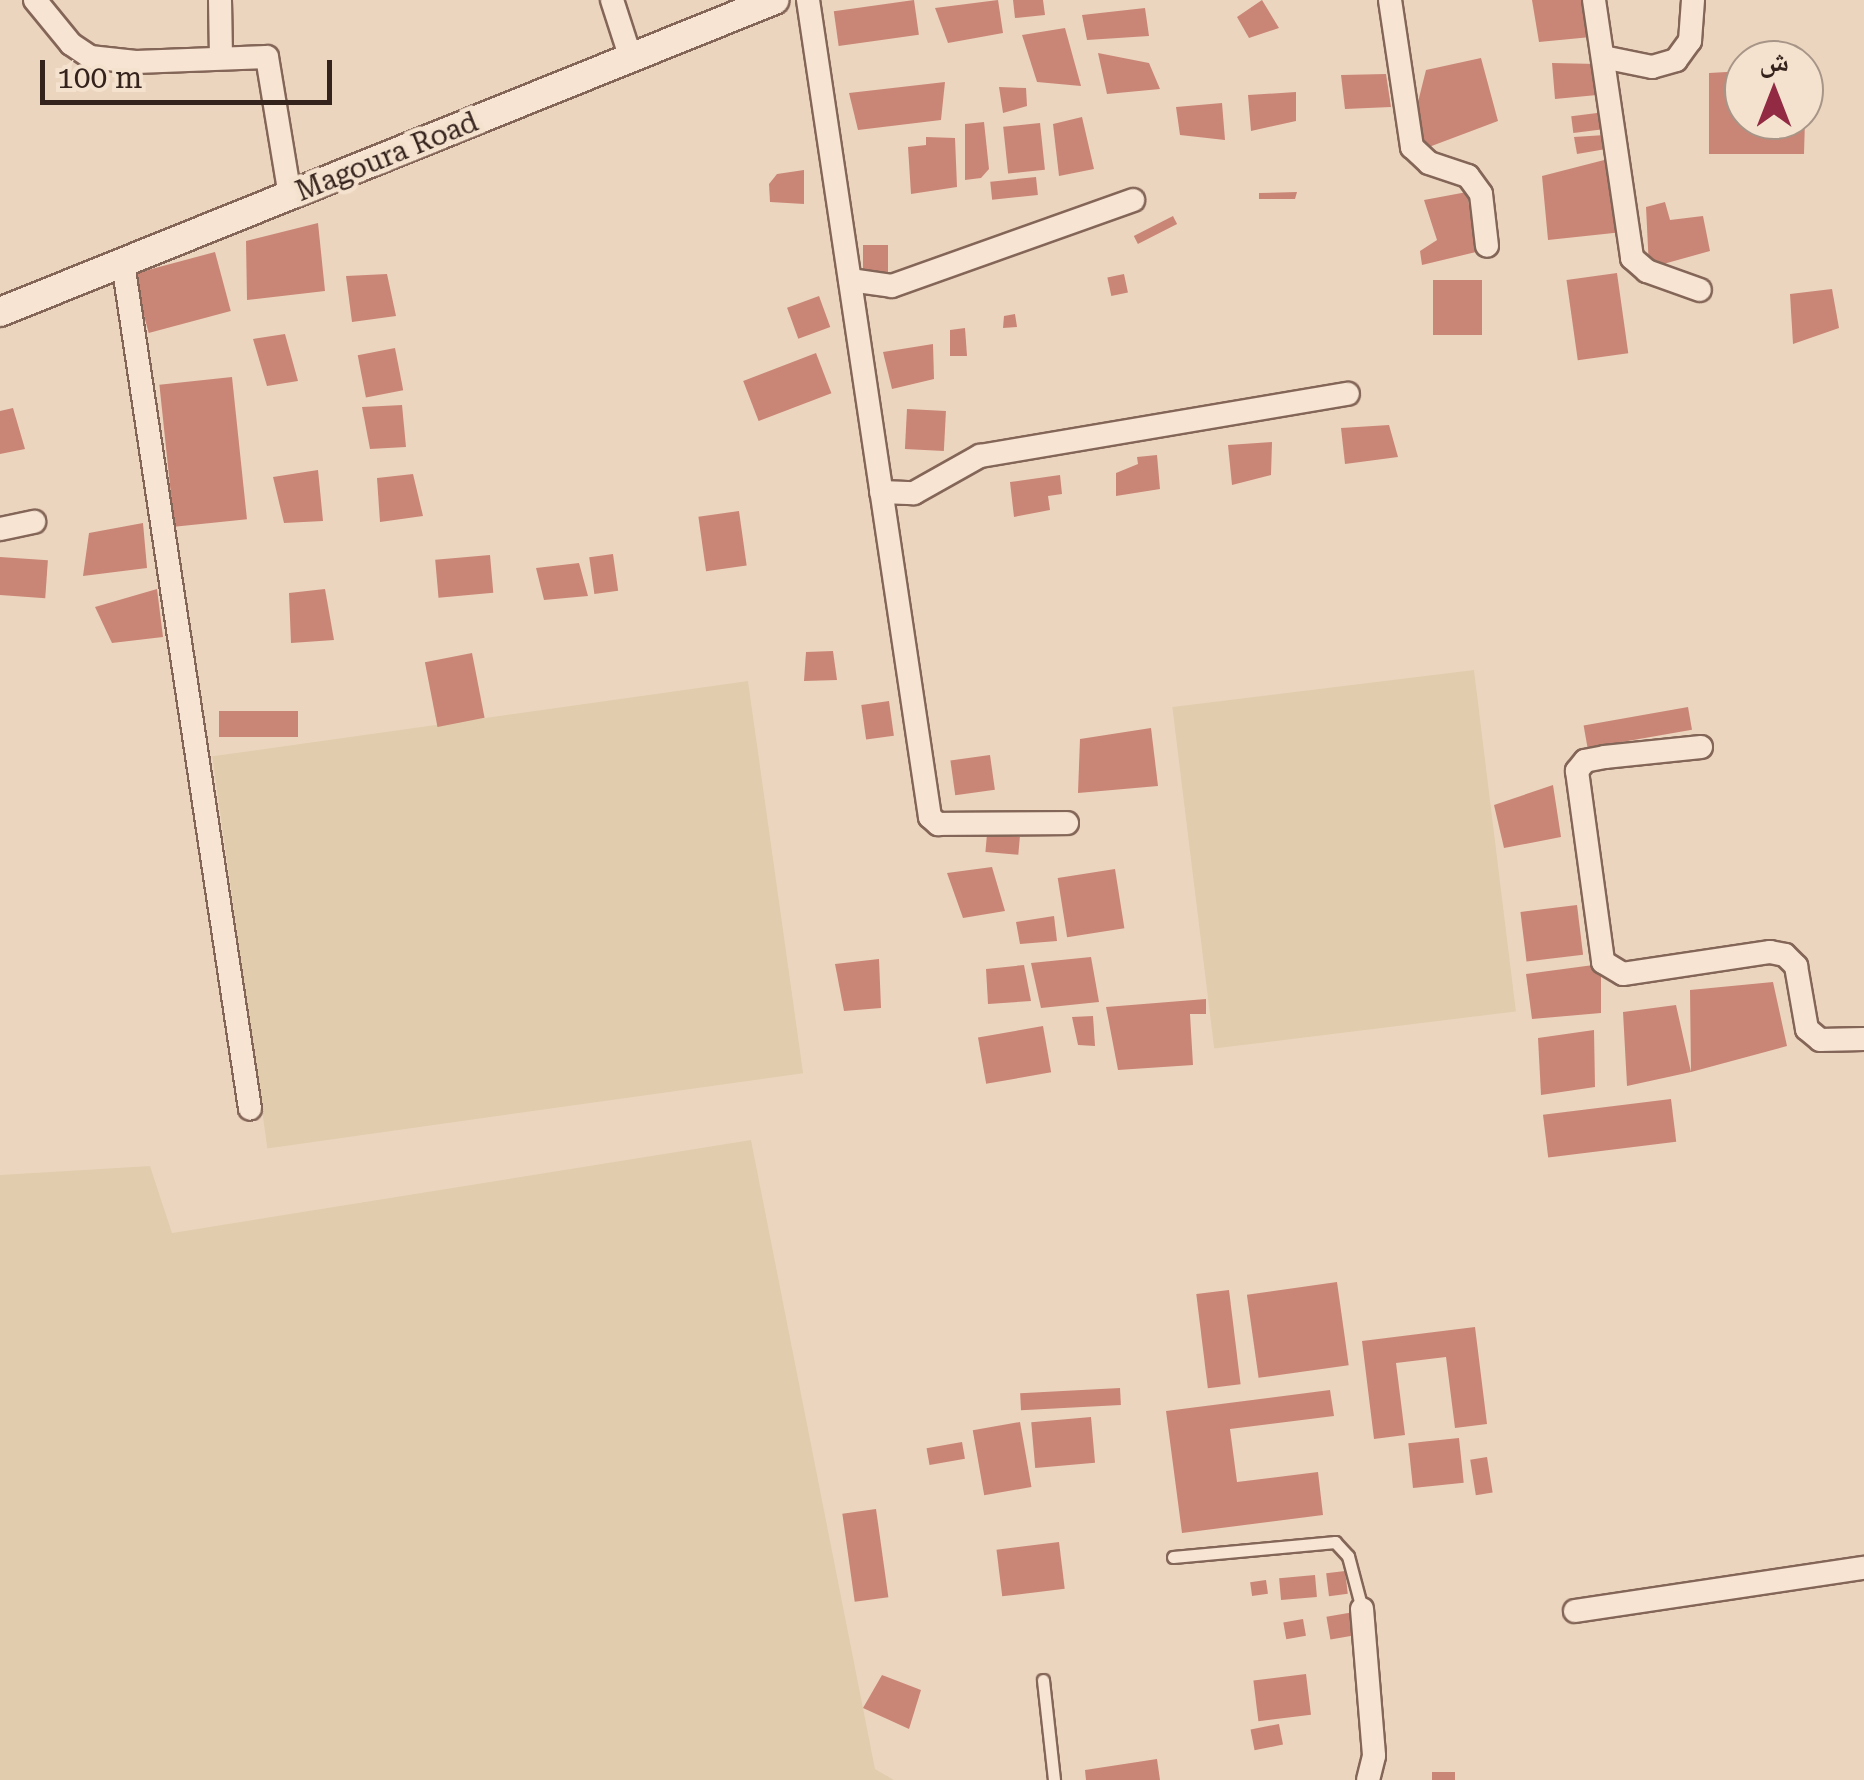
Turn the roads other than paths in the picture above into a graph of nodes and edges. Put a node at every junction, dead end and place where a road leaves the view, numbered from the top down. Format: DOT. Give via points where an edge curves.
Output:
graph roads {
  1 [pos="35,0"];
  2 [pos="220,0"];
  3 [pos="612,0"];
  4 [pos="774,0"];
  5 [pos="808,0"];
  6 [pos="1390,0"];
  7 [pos="1594,0"];
  8 [pos="1693,0"];
  9 [pos="221,56"];
  10 [pos="1602,58"];
  11 [pos="631,59"];
  12 [pos="290,196"];
  13 [pos="1133,200"];
  14 [pos="1487,246"];
  15 [pos="123,263"];
  16 [pos="850,280"];
  17 [pos="1700,290"];
  18 [pos="0,312"];
  19 [pos="1348,394"];
  20 [pos="881,492"];
  21 [pos="34,522"];
  22 [pos="0,529"];
  23 [pos="1702,746"];
  24 [pos="1067,823"];
  25 [pos="1864,1038"];
  26 [pos="250,1108"];
  27 [pos="1173,1557"];
  28 [pos="1864,1568"];
  29 [pos="1362,1608"];
  30 [pos="1575,1611"];
  31 [pos="1042,1680"];
  32 [pos="1054,1780"];
  33 [pos="1368,1780"];
  1 -- 9 [label="street" via="70,44 90,56 136,62"];
  2 -- 9 [label="street"];
  3 -- 11 [label="street"];
  4 -- 11 [label="street, Magoura Road"];
  5 -- 16 [label="street"];
  6 -- 14 [label="street" via="1412,147 1428,163 1468,176 1481,194"];
  7 -- 10 [label="street"];
  8 -- 10 [label="street" via="1690,41 1676,60 1652,67"];
  9 -- 12 [label="street" via="259,55 272,64"];
  10 -- 17 [label="street" via="1632,258 1647,271"];
  11 -- 12 [label="street, Magoura Road"];
  12 -- 15 [label="street, Magoura Road"];
  13 -- 16 [label="street" via="892,286"];
  15 -- 18 [label="street, Magoura Road"];
  15 -- 26 [label="street"];
  16 -- 20 [label="street"];
  19 -- 20 [label="street" via="980,456 934,486"];
  20 -- 24 [label="street" via="930,817 938,824"];
  21 -- 22 [label="street"];
  23 -- 25 [label="street" via="1585,761 1577,771 1603,962 1623,974 1786,955 1796,966 1807,1029 1820,1040"];
  27 -- 29 [label="lane" via="1335,1542 1348,1556"];
  28 -- 30 [label="street"];
  29 -- 33 [label="street" via="1374,1756"];
  31 -- 32 [label="lane"];
}
